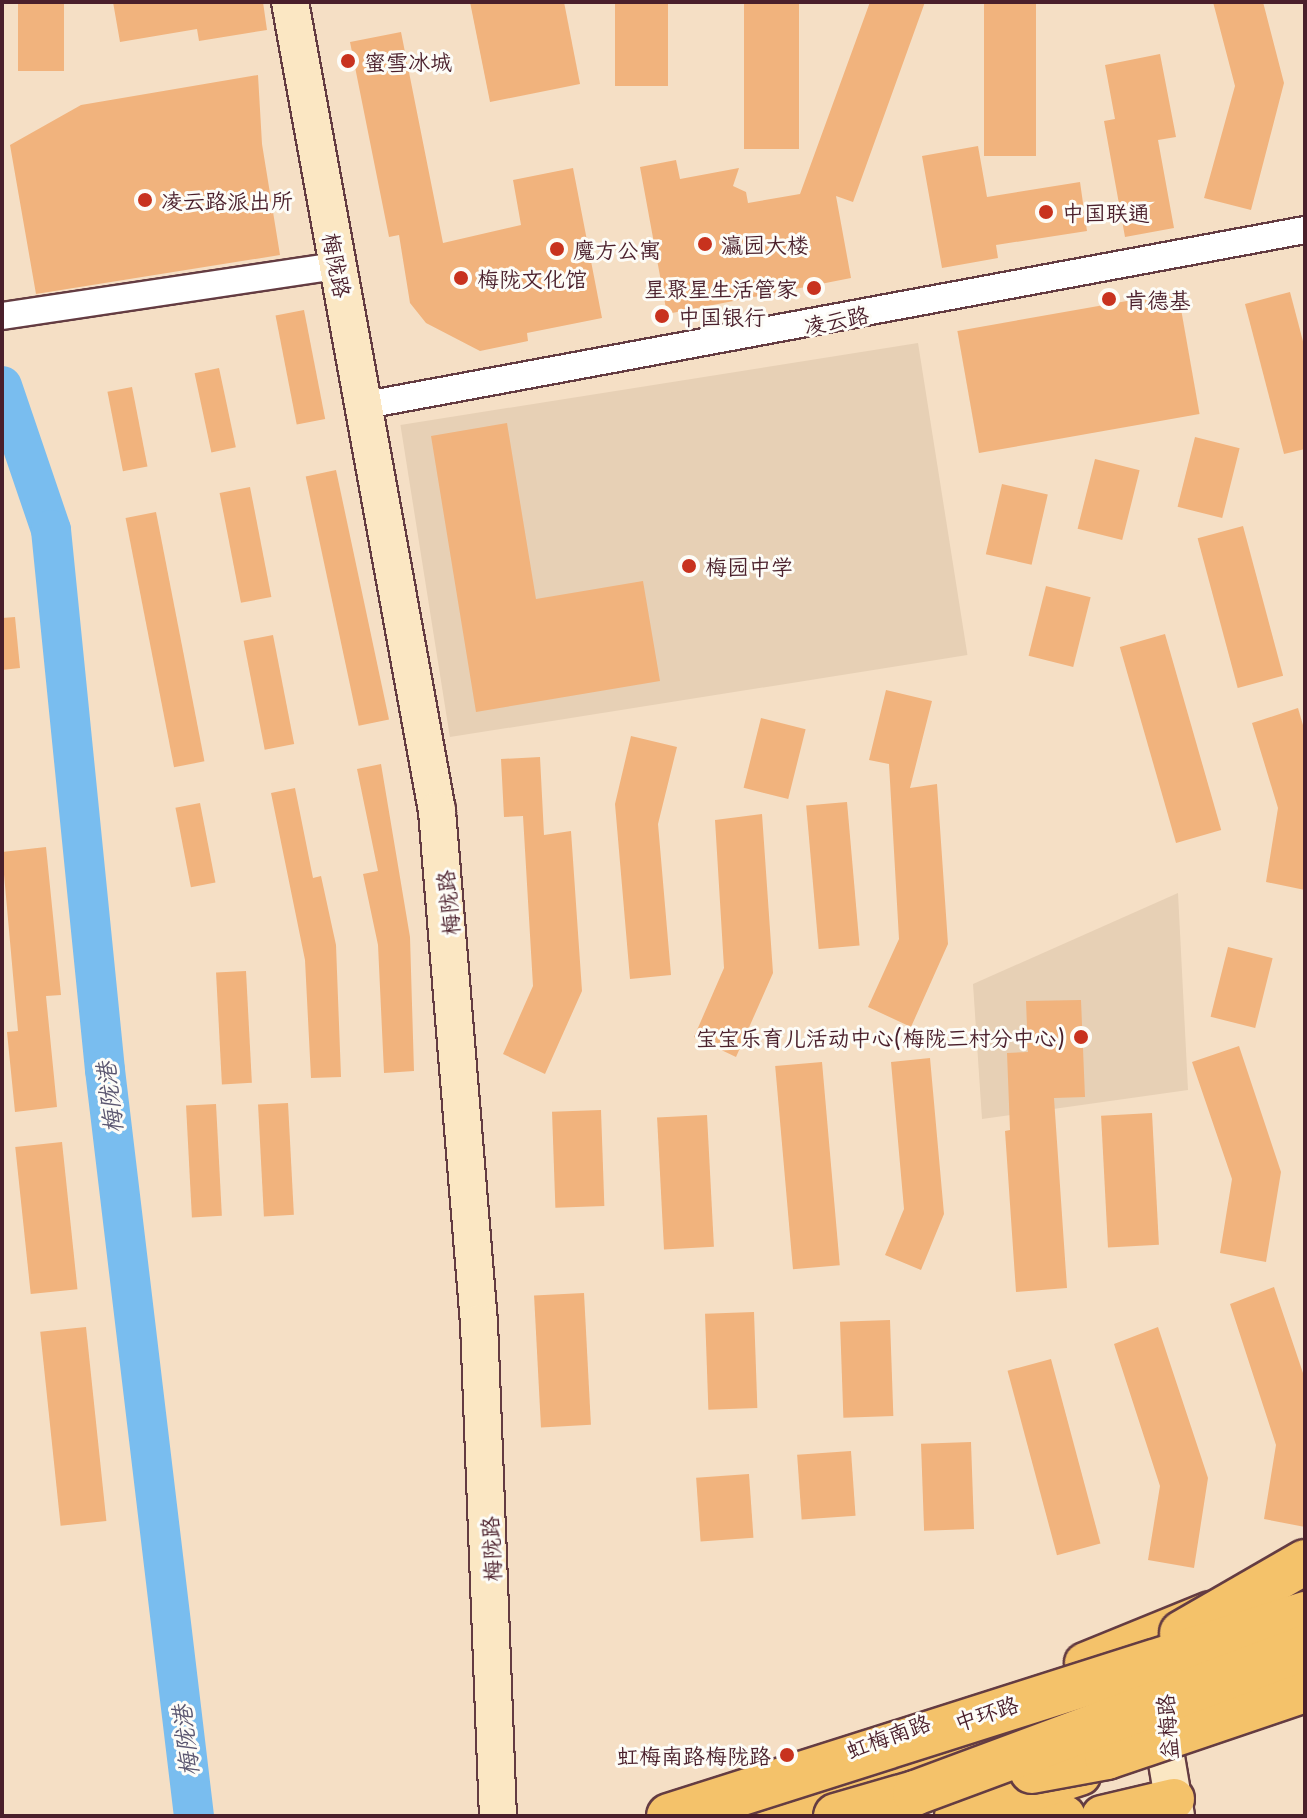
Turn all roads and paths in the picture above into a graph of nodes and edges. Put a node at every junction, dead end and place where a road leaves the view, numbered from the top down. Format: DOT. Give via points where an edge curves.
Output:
graph roads {
  1 [pos="290,2"];
  2 [pos="1305,230"];
  3 [pos="337,266"];
  4 [pos="12,315"];
  5 [pos="366,405"];
  6 [pos="1305,1562"];
  7 [pos="1305,1569"];
  8 [pos="1305,1614"];
  9 [pos="1305,1650"];
  10 [pos="1305,1680"];
  11 [pos="1153,1687"];
  12 [pos="1305,1690"];
  13 [pos="915,1793"];
  14 [pos="998,1803"];
  15 [pos="684,1808"];
  16 [pos="1175,1808"];
  17 [pos="760,1815"];
  18 [pos="498,1816"];
  19 [pos="643,1816"];
  20 [pos="819,1816"];
  21 [pos="836,1816"];
  22 [pos="955,1816"];
  23 [pos="1065,1816"];
  24 [pos="1102,1816"];
  1 -- 3 [label="street, 梅陇路"];
  2 -- 5 [label="street, 凌云路"];
  3 -- 4 [label="street"];
  3 -- 5 [label="street, 梅陇路"];
  5 -- 18 [label="street, 梅陇路" via="437,811 453,971 480,1338"];
  6 -- 11 [label="highway, bridge"];
  7 -- 11 [label="main road, 虹梅南路"];
  8 -- 11 [label="highway, 中环路, bridge"];
  9 -- 11 [label="main road, 虹梅南路"];
  9 -- 13 [label="highway, bridge"];
  10 -- 11 [label="main road, 虹梅南路"];
  11 -- 14 [label="main road, 虹梅南路"];
  11 -- 15 [label="highway, 中环路, bridge"];
  11 -- 16 [label="street, 益梅路"];
  11 -- 17 [label="main road, 虹梅南路"];
  11 -- 20 [label="main road, 虹梅南路"];
  12 -- 13 [label="highway, bridge" via="1107,1757"];
  13 -- 21 [label="highway, bridge"];
  14 -- 22 [label="main road, 虹梅南路"];
  14 -- 23 [label="main road"];
  15 -- 17 [label="main road"];
  15 -- 19 [label="main road"];
  16 -- 24 [label="main road"];
}
